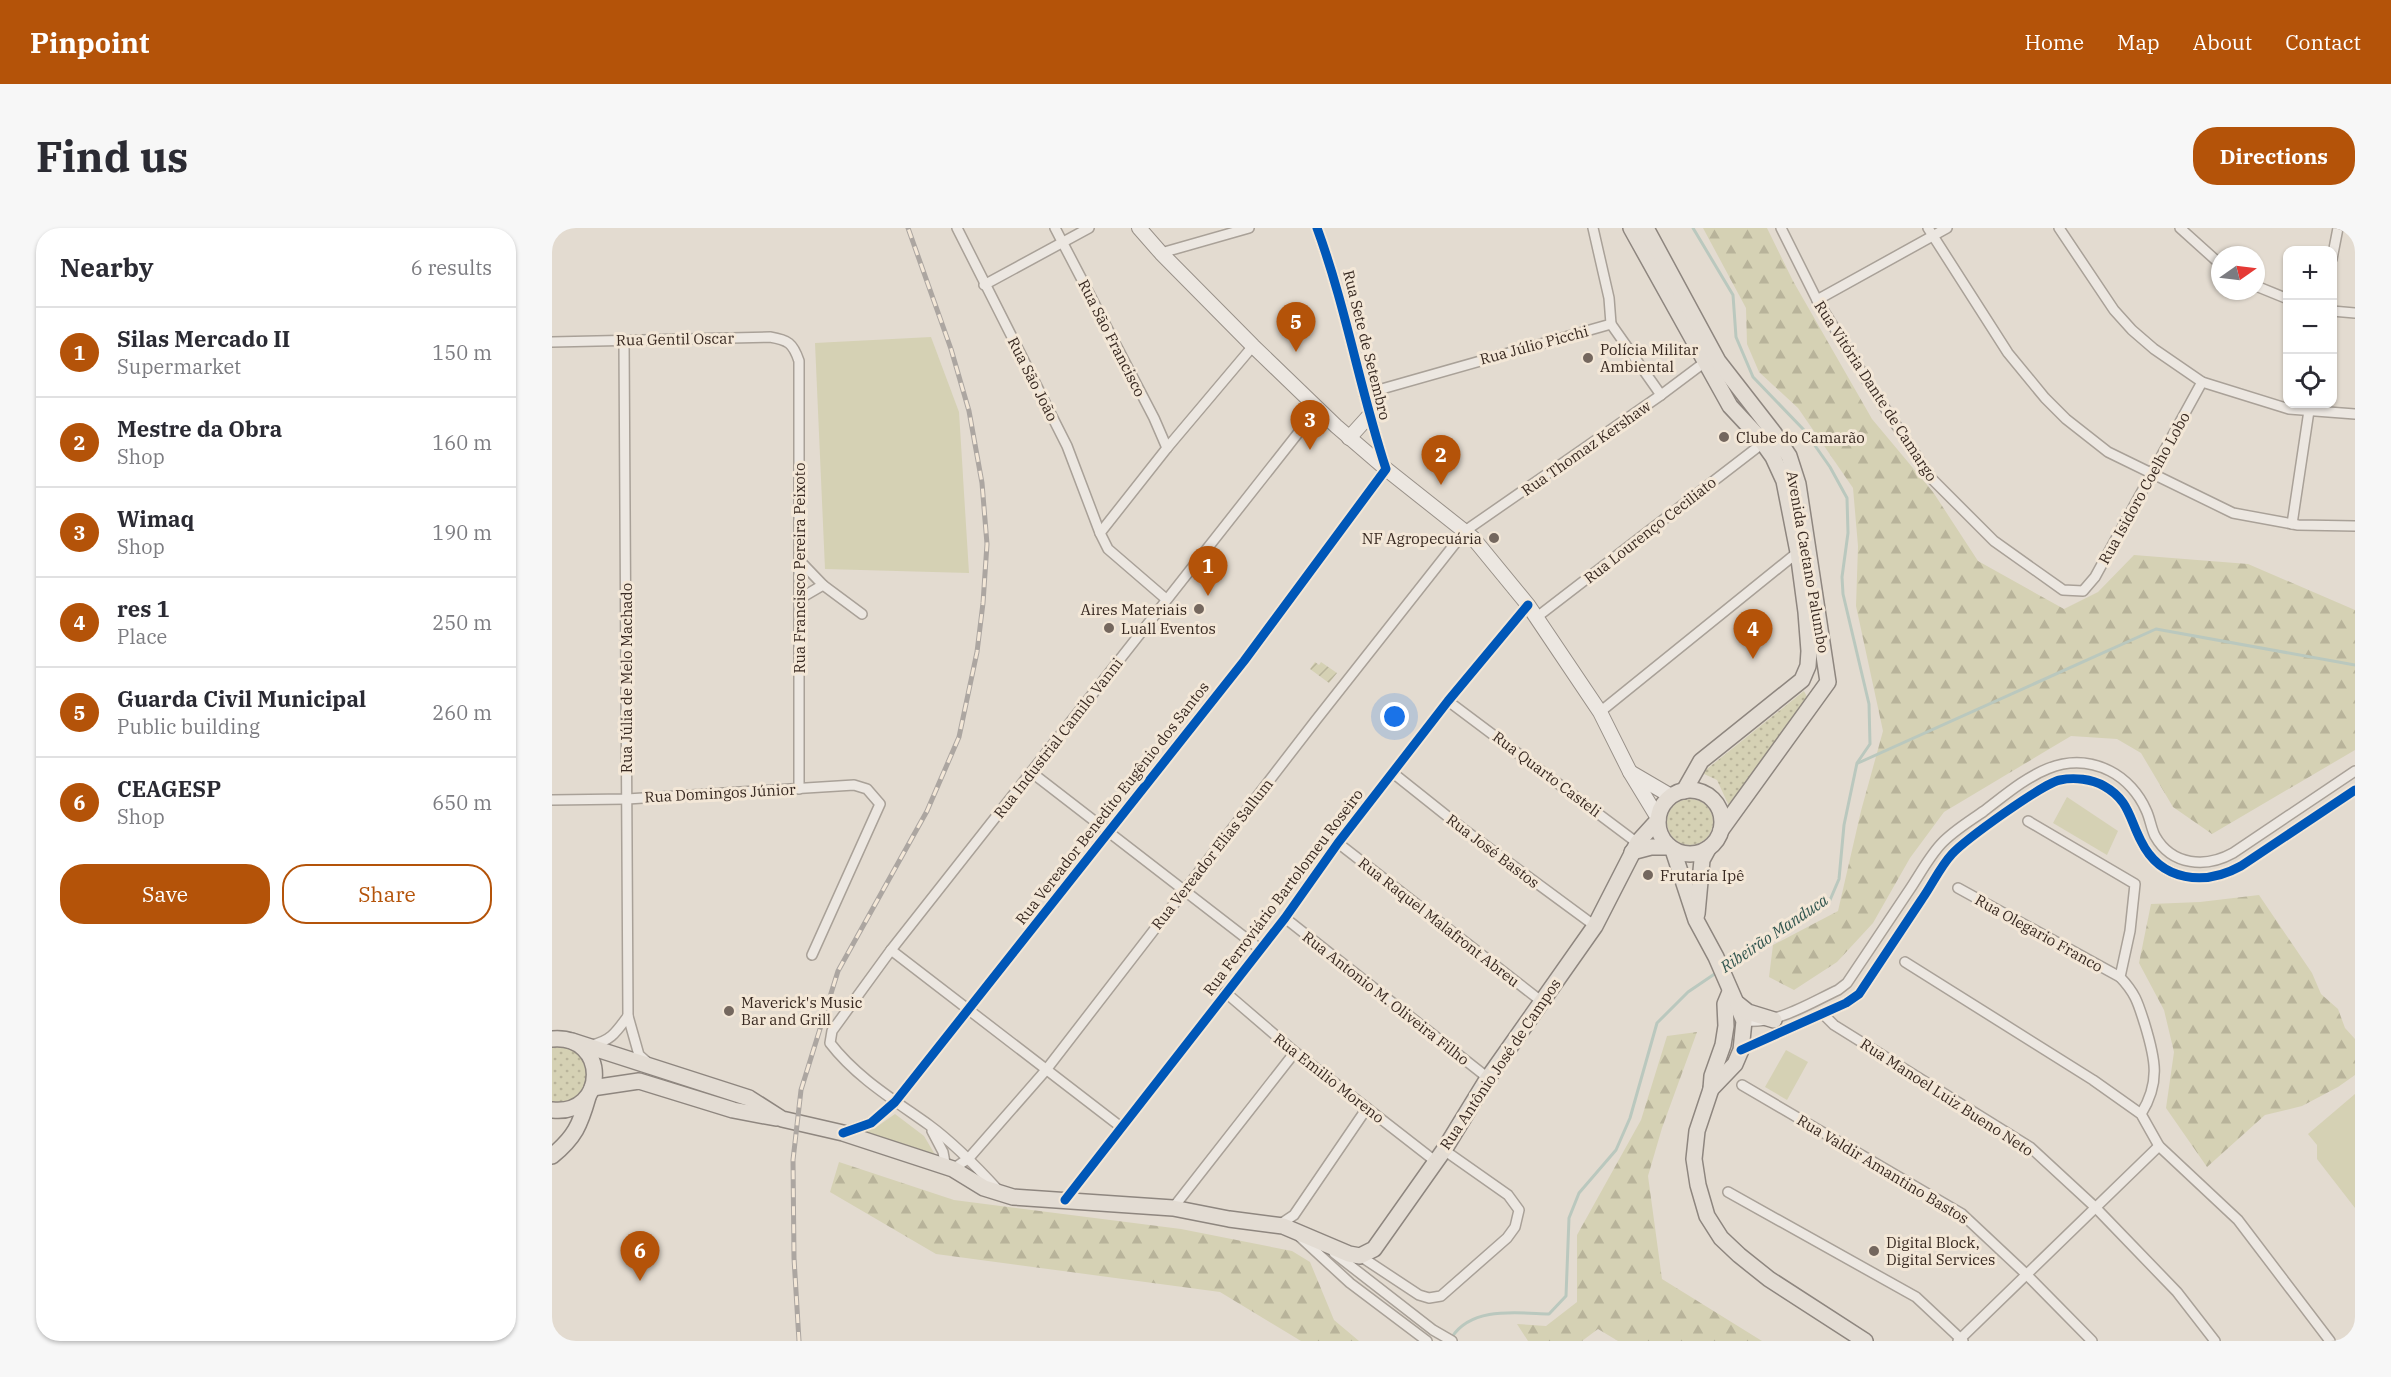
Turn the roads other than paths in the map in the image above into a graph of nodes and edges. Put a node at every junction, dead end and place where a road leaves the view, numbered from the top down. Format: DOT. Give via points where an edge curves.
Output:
graph roads {
  1 [pos="957,228"];
  2 [pos="1055,228"];
  3 [pos="1089,228"];
  4 [pos="1139,228"];
  5 [pos="1249,228"];
  6 [pos="1317,228"];
  7 [pos="1593,228"];
  8 [pos="1631,228"];
  9 [pos="1646,228"];
  10 [pos="1781,228"];
  11 [pos="1947,228"];
  12 [pos="2059,228"];
  13 [pos="2180,228"];
  14 [pos="2338,228"];
  15 [pos="1930,232"];
  16 [pos="1147,234"];
  17 [pos="1062,242"];
  18 [pos="2335,246"];
  19 [pos="1161,253"];
  20 [pos="2211,256"];
  21 [pos="984,285"];
  22 [pos="2265,290"];
  23 [pos="2283,297"];
  24 [pos="1816,300"];
  25 [pos="2337,311"];
  26 [pos="2355,313"];
  27 [pos="1611,324"];
  28 [pos="624,340"];
  29 [pos="552,342"];
  30 [pos="1253,346"];
  31 [pos="794,347"];
  32 [pos="1705,362"];
  33 [pos="2202,382"];
  34 [pos="1364,394"];
  35 [pos="1661,395"];
  36 [pos="2310,408"];
  37 [pos="1317,409"];
  38 [pos="2355,414"];
  39 [pos="1368,417"];
  40 [pos="1349,438"];
  41 [pos="1763,443"];
  42 [pos="1167,448"];
  43 [pos="1386,470"];
  44 [pos="2152,473"];
  45 [pos="2292,524"];
  46 [pos="2355,526"];
  47 [pos="1465,531"];
  48 [pos="1100,533"];
  49 [pos="1798,552"];
  50 [pos="799,560"];
  51 [pos="823,585"];
  52 [pos="2083,591"];
  53 [pos="799,599"];
  54 [pos="1166,599"];
  55 [pos="1528,605"];
  56 [pos="862,614"];
  57 [pos="1537,617"];
  58 [pos="1448,701"];
  59 [pos="1600,712"];
  60 [pos="2355,771"];
  61 [pos="1031,772"];
  62 [pos="1630,772"];
  63 [pos="1393,773"];
  64 [pos="799,789"];
  65 [pos="2355,790"];
  66 [pos="1677,794"];
  67 [pos="627,799"];
  68 [pos="552,800"];
  69 [pos="1658,819"];
  70 [pos="2028,821"];
  71 [pos="1721,830"];
  72 [pos="1109,831"];
  73 [pos="1338,843"];
  74 [pos="1638,848"];
  75 [pos="1671,849"];
  76 [pos="1708,849"];
  77 [pos="1930,860"];
  78 [pos="1943,868"];
  79 [pos="1958,888"];
  80 [pos="1184,890"];
  81 [pos="1285,918"];
  82 [pos="1696,920"];
  83 [pos="1595,926"];
  84 [pos="1260,949"];
  85 [pos="891,950"];
  86 [pos="812,955"];
  87 [pos="1905,962"];
  88 [pos="2120,976"];
  89 [pos="1225,992"];
  90 [pos="1732,994"];
  91 [pos="1828,995"];
  92 [pos="1541,1001"];
  93 [pos="1805,1005"];
  94 [pos="1834,1009"];
  95 [pos="967,1011"];
  96 [pos="1823,1014"];
  97 [pos="628,1016"];
  98 [pos="1773,1020"];
  99 [pos="1811,1020"];
  100 [pos="1744,1021"];
  101 [pos="1726,1026"];
  102 [pos="561,1038"];
  103 [pos="1723,1045"];
  104 [pos="588,1046"];
  105 [pos="1741,1050"];
  106 [pos="1295,1052"];
  107 [pos="651,1066"];
  108 [pos="1046,1070"];
  109 [pos="1488,1078"];
  110 [pos="1742,1085"];
  111 [pos="1711,1089"];
  112 [pos="591,1091"];
  113 [pos="895,1102"];
  114 [pos="1367,1108"];
  115 [pos="552,1110"];
  116 [pos="2141,1114"];
  117 [pos="782,1119"];
  118 [pos="930,1126"];
  119 [pos="1121,1127"];
  120 [pos="843,1132"];
  121 [pos="2159,1146"];
  122 [pos="1440,1155"];
  123 [pos="552,1156"];
  124 [pos="969,1158"];
  125 [pos="949,1169"];
  126 [pos="1728,1192"];
  127 [pos="1000,1193"];
  128 [pos="1065,1200"];
  129 [pos="2095,1207"];
  130 [pos="1173,1208"];
  131 [pos="1285,1227"];
  132 [pos="1321,1242"];
  133 [pos="1355,1255"];
  134 [pos="2026,1274"];
  135 [pos="1960,1340"];
  136 [pos="1426,1341"];
  137 [pos="1452,1341"];
  138 [pos="1865,1341"];
  139 [pos="2092,1341"];
  140 [pos="2215,1341"];
  141 [pos="2330,1341"];
  1 -- 21 [label="street, Rua São João"];
  2 -- 17 [label="street, Rua São Francisco"];
  3 -- 17 [label="street"];
  4 -- 16 [label="main road"];
  5 -- 19 [label="street"];
  6 -- 34 [label="street, Rua Sete de Setembro" via="1332,267"];
  7 -- 27 [label="street" via="1610,298"];
  8 -- 32 [label="main road, Avenida Caetano Palumbo"];
  9 -- 71 [label="main road, Avenida Caetano Palumbo" via="1718,361 1789,456 1798,484 1828,682"];
  10 -- 24 [label="street, Rua Vitória Dante de Camargo"];
  11 -- 15 [label="street"];
  12 -- 33 [label="street" via="2114,310 2154,349"];
  13 -- 20 [label="street"];
  14 -- 18 [label="street"];
  15 -- 24 [label="street"];
  15 -- 44 [label="street" via="2008,353 2045,398 2108,452"];
  16 -- 19 [label="main road"];
  17 -- 21 [label="street"];
  17 -- 42 [label="street, Rua São Francisco"];
  19 -- 30 [label="main road"];
  21 -- 48 [label="street, Rua São João" via="1067,446"];
  22 -- 23 [label="street"];
  24 -- 52 [label="street, Rua Vitória Dante de Camargo" via="1941,490 1994,541 2063,590"];
  25 -- 26 [label="street"];
  27 -- 34 [label="street, Rua Júlio Picchi"];
  27 -- 35 [label="street"];
  28 -- 29 [label="street, Rua Gentil Oscar"];
  28 -- 31 [label="street, Rua Gentil Oscar" via="770,337 787,340"];
  28 -- 67 [label="street, Rua Júlia de Melo Machado"];
  30 -- 37 [label="main road"];
  30 -- 42 [label="street"];
  31 -- 50 [label="street, Rua Francisco Pereira Peixoto" via="799,361"];
  32 -- 35 [label="street, Rua Thomaz Kershaw"];
  32 -- 41 [label="main road, Avenida Caetano Palumbo" via="1730,406"];
  33 -- 36 [label="street" via="2289,410"];
  33 -- 44 [label="street, Rua Isidoro Coelho Lobo"];
  34 -- 39 [label="street, Rua Sete de Setembro"];
  35 -- 47 [label="street, Rua Thomaz Kershaw"];
  36 -- 38 [label="street"];
  36 -- 45 [label="street"];
  37 -- 40 [label="main road"];
  37 -- 54 [label="street, Rua Industrial Camilo Vanni"];
  39 -- 40 [label="main road"];
  39 -- 43 [label="street, Rua Sete de Setembro"];
  40 -- 43 [label="main road"];
  41 -- 49 [label="main road, Avenida Caetano Palumbo" via="1784,481"];
  41 -- 57 [label="street, Rua Lourenço Ceciliato"];
  42 -- 48 [label="street"];
  43 -- 47 [label="main road"];
  43 -- 72 [label="street, Rua Vereador Benedito Eugênio dos Santos" via="1244,661"];
  44 -- 45 [label="street" via="2233,513"];
  44 -- 52 [label="street, Rua Isidoro Coelho Lobo" via="2095,577"];
  45 -- 46 [label="street"];
  47 -- 55 [label="main road"];
  47 -- 80 [label="street, Rua Vereador Elias Sallum"];
  48 -- 54 [label="street, Rua São João" via="1108,549"];
  49 -- 59 [label="street"];
  49 -- 66 [label="main road, Avenida Caetano Palumbo" via="1809,651 1803,680 1701,761"];
  50 -- 51 [label="street"];
  50 -- 53 [label="street, Rua Francisco Pereira Peixoto"];
  51 -- 53 [label="street"];
  51 -- 56 [label="street"];
  53 -- 64 [label="street, Rua Francisco Pereira Peixoto"];
  54 -- 61 [label="street, Rua Industrial Camilo Vanni"];
  55 -- 57 [label="main road"];
  55 -- 58 [label="street, Rua Ferroviário Bartolomeu Roseiro"];
  57 -- 59 [label="main road"];
  58 -- 63 [label="street, Rua Ferroviário Bartolomeu Roseiro"];
  58 -- 74 [label="street, Rua Quarto Casteli"];
  59 -- 62 [label="main road"];
  60 -- 77 [label="street" via="2233,853 2205,864 2175,857 2163,847 2131,787 2109,771 2084,763 2057,765 2032,775 1949,837"];
  61 -- 72 [label="street"];
  61 -- 85 [label="street, Rua Industrial Camilo Vanni"];
  62 -- 66 [label="main road"];
  62 -- 69 [label="main road"];
  63 -- 73 [label="street, Rua Ferroviário Bartolomeu Roseiro"];
  63 -- 83 [label="street, Rua José Bastos"];
  64 -- 67 [label="street, Rua Domingos Júnior"];
  64 -- 86 [label="street, Rua Domingos Júnior" via="854,784 867,789 880,804"];
  65 -- 78 [label="street" via="2241,866 2206,879 2186,878 2152,858 2120,797 2103,785 2082,779 2060,780 2039,788 1967,842"];
  66 -- 69 [label="main road" via="1660,810"];
  66 -- 71 [label="main road" via="1695,790 1706,794 1720,811"];
  67 -- 68 [label="street, Rua Domingos Júnior"];
  67 -- 97 [label="street, Rua Júlia de Melo Machado"];
  69 -- 74 [label="main road, Rua Antônio José de Campos"];
  69 -- 75 [label="main road" via="1663,840"];
  70 -- 88 [label="street" via="2134,884 2130,931"];
  71 -- 76 [label="main road"];
  72 -- 80 [label="street"];
  72 -- 95 [label="street, Rua Vereador Benedito Eugênio dos Santos"];
  73 -- 81 [label="street, Rua Ferroviário Bartolomeu Roseiro"];
  73 -- 92 [label="street, Rua Raquel Malafront Abreu"];
  74 -- 75 [label="main road"];
  74 -- 83 [label="main road, Rua Antônio José de Campos"];
  75 -- 76 [label="main road" via="1691,855"];
  75 -- 82 [label="main road"];
  76 -- 82 [label="main road" via="1702,860"];
  77 -- 78 [label="street"];
  77 -- 91 [label="street" via="1847,983"];
  78 -- 94 [label="street" via="1859,994"];
  79 -- 88 [label="street, Rua Olegario Franco"];
  80 -- 84 [label="street"];
  80 -- 108 [label="street, Rua Vereador Elias Sallum"];
  81 -- 84 [label="street, Rua Ferroviário Bartolomeu Roseiro"];
  81 -- 109 [label="street, Rua Antonio M. Oliveira Filho"];
  82 -- 90 [label="main road"];
  83 -- 92 [label="main road, Rua Antônio José de Campos"];
  84 -- 89 [label="street, Rua Ferroviário Bartolomeu Roseiro"];
  85 -- 95 [label="street"];
  85 -- 113 [label="street, Rua Industrial Camilo Vanni" via="832,1031 830,1043 841,1058"];
  87 -- 116 [label="street"];
  88 -- 116 [label="street" via="2134,992 2155,1058 2155,1074"];
  89 -- 106 [label="street, Rua Emilio Moreno"];
  89 -- 119 [label="street, Rua Ferroviário Bartolomeu Roseiro"];
  90 -- 98 [label="main road" via="1748,1012"];
  90 -- 100 [label="main road"];
  90 -- 101 [label="main road" via="1725,1004"];
  91 -- 93 [label="street"];
  91 -- 94 [label="street"];
  92 -- 109 [label="main road, Rua Antônio José de Campos"];
  93 -- 98 [label="street"];
  93 -- 99 [label="street"];
  94 -- 96 [label="street"];
  95 -- 108 [label="street"];
  95 -- 113 [label="street, Rua Vereador Benedito Eugênio dos Santos"];
  96 -- 99 [label="street"];
  96 -- 129 [label="street, Rua Manoel Luiz Bueno Neto" via="1834,1025 2030,1147"];
  97 -- 104 [label="street" via="613,1036"];
  97 -- 107 [label="street, Rua Júlia de Melo Machado" via="639,1055"];
  98 -- 100 [label="street"];
  99 -- 105 [label="street"];
  100 -- 101 [label="main road"];
  100 -- 105 [label="main road"];
  101 -- 103 [label="main road"];
  102 -- 104 [label="main road"];
  102 -- 112 [label="main road" via="584,1049 592,1060 595,1074"];
  103 -- 105 [label="main road" via="1731,1051"];
  103 -- 111 [label="main road"];
  104 -- 107 [label="main road"];
  105 -- 111 [label="main road" via="1735,1064"];
  106 -- 114 [label="street, Rua Emilio Moreno"];
  106 -- 130 [label="street"];
  107 -- 117 [label="main road" via="749,1098"];
  108 -- 119 [label="street"];
  108 -- 124 [label="street, Rua Vereador Elias Sallum"];
  109 -- 122 [label="main road, Rua Antônio José de Campos"];
  110 -- 134 [label="street, Rua Valdir Amantino Bastos" via="1962,1214"];
  111 -- 138 [label="main road" via="1697,1131 1694,1159 1707,1216 1721,1238 1769,1279"];
  112 -- 115 [label="main road" via="573,1108"];
  112 -- 117 [label="main road" via="639,1081 733,1110"];
  112 -- 123 [label="main road" via="579,1128"];
  113 -- 118 [label="street"];
  113 -- 120 [label="street, Rua Vereador Benedito Eugênio dos Santos" via="871,1123"];
  114 -- 122 [label="street, Rua Emilio Moreno"];
  114 -- 131 [label="street"];
  116 -- 121 [label="street"];
  117 -- 120 [label="main road"];
  118 -- 124 [label="street"];
  118 -- 125 [label="street"];
  119 -- 128 [label="street, Rua Ferroviário Bartolomeu Roseiro"];
  120 -- 125 [label="main road"];
  121 -- 129 [label="street"];
  121 -- 141 [label="street" via="2238,1220"];
  122 -- 133 [label="main road, Rua Antônio José de Campos" via="1374,1249"];
  122 -- 133 [label="street, Rua Emilio Moreno" via="1508,1195 1519,1210 1508,1238 1441,1296 1429,1298"];
  124 -- 125 [label="street, Rua Vereador Elias Sallum"];
  124 -- 127 [label="street"];
  125 -- 127 [label="main road"];
  126 -- 135 [label="street" via="1916,1297"];
  127 -- 128 [label="main road"];
  128 -- 130 [label="main road"];
  129 -- 134 [label="street"];
  129 -- 140 [label="street, Rua Manoel Luiz Bueno Neto" via="2177,1292"];
  130 -- 131 [label="main road"];
  131 -- 132 [label="main road"];
  131 -- 136 [label="street"];
  132 -- 133 [label="main road"];
  132 -- 137 [label="street"];
  134 -- 135 [label="street"];
  134 -- 139 [label="street, Rua Valdir Amantino Bastos"];
}
